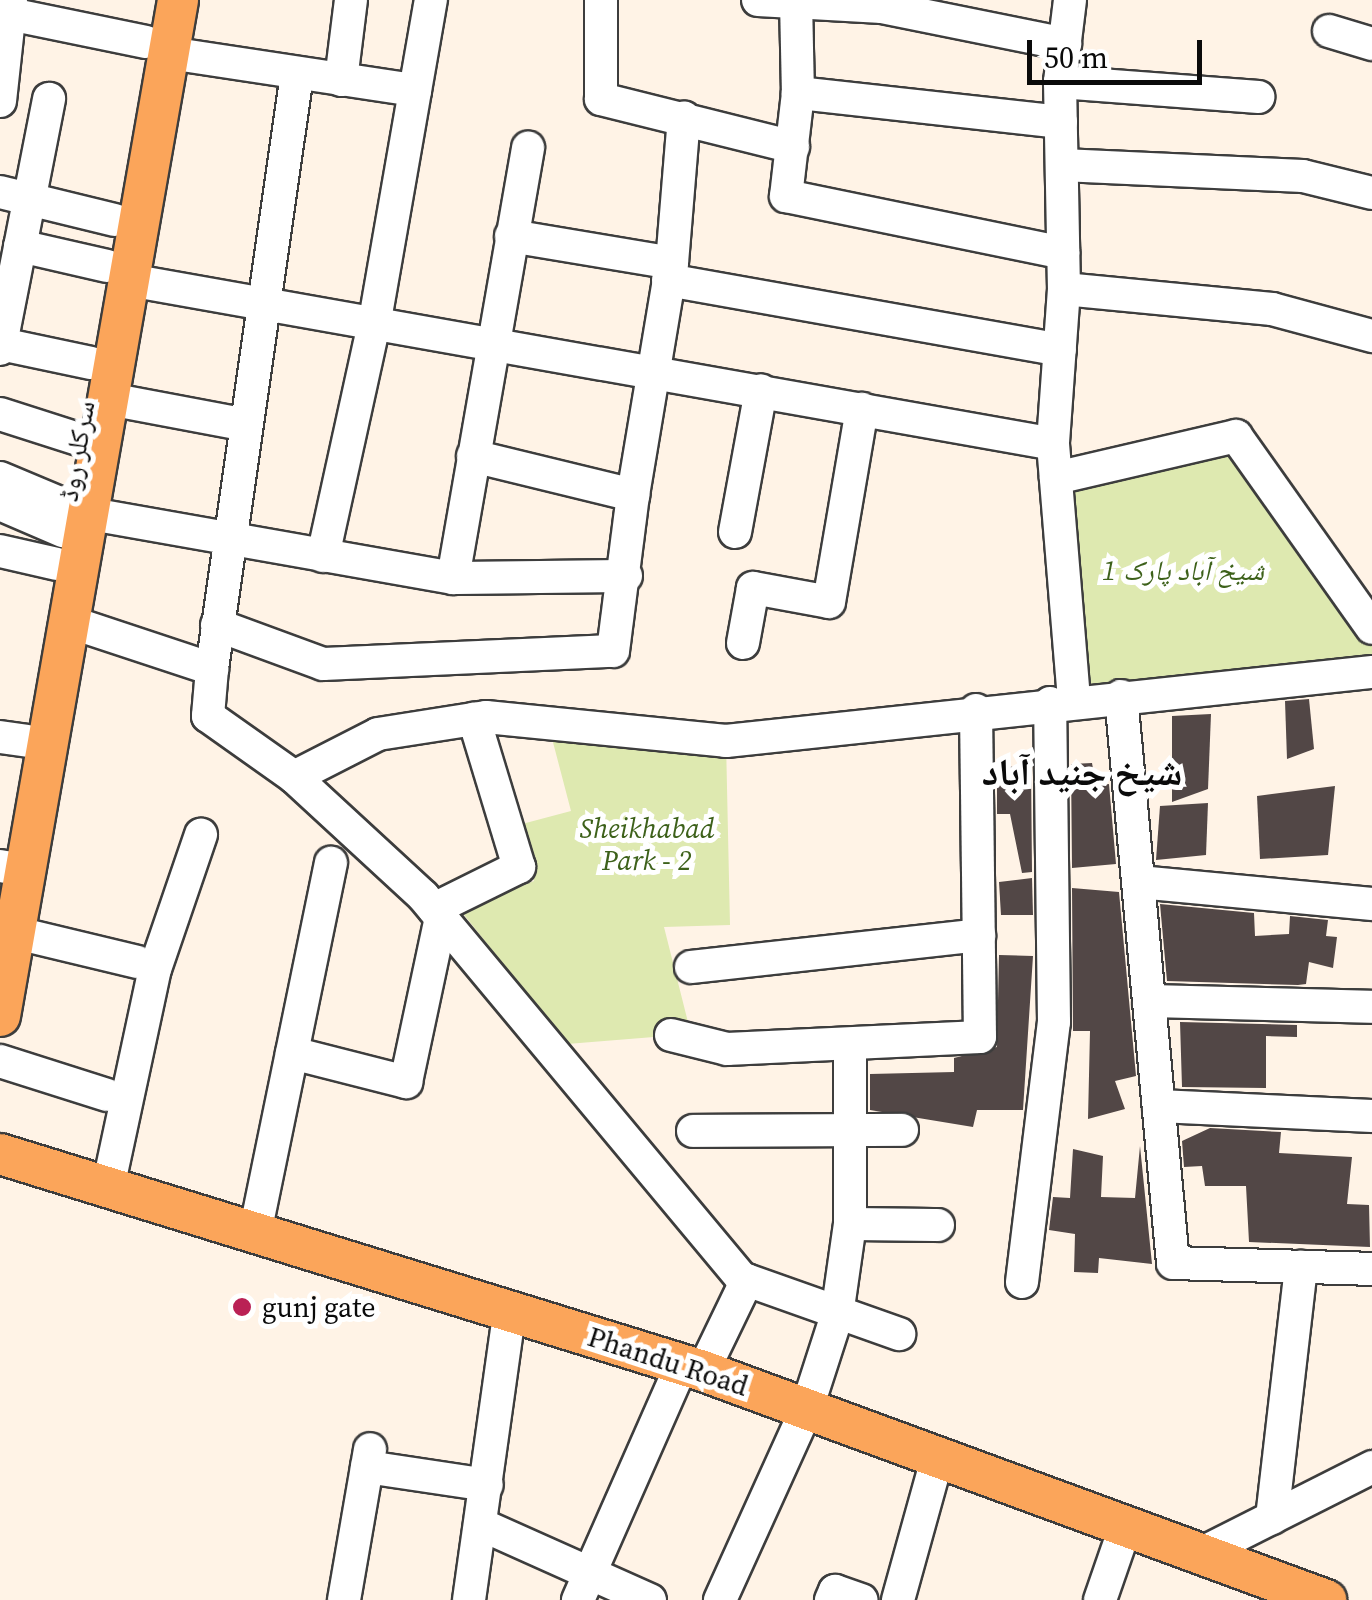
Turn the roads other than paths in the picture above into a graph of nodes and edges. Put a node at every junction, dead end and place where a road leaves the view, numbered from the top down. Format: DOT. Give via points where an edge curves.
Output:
graph roads {
  1 [pos="153,0"];
  2 [pos="178,0"];
  3 [pos="351,0"];
  4 [pos="430,0"];
  5 [pos="601,0"];
  6 [pos="758,0"];
  7 [pos="1070,0"];
  8 [pos="796,3"];
  9 [pos="7,9"];
  10 [pos="982,14"];
  11 [pos="1329,31"];
  12 [pos="1065,44"];
  13 [pos="1372,44"];
  14 [pos="158,48"];
  15 [pos="298,74"];
  16 [pos="341,80"];
  17 [pos="1060,82"];
  18 [pos="415,90"];
  19 [pos="798,92"];
  20 [pos="1258,97"];
  21 [pos="49,99"];
  22 [pos="0,101"];
  23 [pos="684,117"];
  24 [pos="1061,122"];
  25 [pos="528,147"];
  26 [pos="793,147"];
  27 [pos="1062,165"];
  28 [pos="1372,193"];
  29 [pos="15,194"];
  30 [pos="115,220"];
  31 [pos="511,236"];
  32 [pos="1063,252"];
  33 [pos="12,256"];
  34 [pos="670,271"];
  35 [pos="114,274"];
  36 [pos="1064,289"];
  37 [pos="267,302"];
  38 [pos="375,320"];
  39 [pos="1372,336"];
  40 [pos="493,340"];
  41 [pos="0,346"];
  42 [pos="1060,350"];
  43 [pos="91,362"];
  44 [pos="656,371"];
  45 [pos="761,390"];
  46 [pos="109,398"];
  47 [pos="862,409"];
  48 [pos="0,414"];
  49 [pos="246,424"];
  50 [pos="78,439"];
  51 [pos="1053,444"];
  52 [pos="473,456"];
  53 [pos="0,478"];
  54 [pos="1056,478"];
  55 [pos="633,494"];
  56 [pos="0,504"];
  57 [pos="69,528"];
  58 [pos="735,532"];
  59 [pos="226,537"];
  60 [pos="0,551"];
  61 [pos="323,556"];
  62 [pos="626,576"];
  63 [pos="452,578"];
  64 [pos="59,618"];
  65 [pos="217,625"];
  66 [pos="1372,628"];
  67 [pos="743,643"];
  68 [pos="212,669"];
  69 [pos="1372,672"];
  70 [pos="1122,696"];
  71 [pos="1062,702"];
  72 [pos="976,710"];
  73 [pos="474,718"];
  74 [pos="14,738"];
  75 [pos="294,777"];
  76 [pos="201,835"];
  77 [pos="331,863"];
  78 [pos="1138,882"];
  79 [pos="4,899"];
  80 [pos="1372,904"];
  81 [pos="437,913"];
  82 [pos="979,936"];
  83 [pos="138,962"];
  84 [pos="691,967"];
  85 [pos="1149,1000"];
  86 [pos="1372,1007"];
  87 [pos="0,1016"];
  88 [pos="671,1035"];
  89 [pos="850,1046"];
  90 [pos="292,1053"];
  91 [pos="0,1061"];
  92 [pos="107,1095"];
  93 [pos="1159,1106"];
  94 [pos="1372,1116"];
  95 [pos="902,1130"];
  96 [pos="850,1131"];
  97 [pos="693,1132"];
  98 [pos="0,1154"];
  99 [pos="109,1182"];
  100 [pos="850,1224"];
  101 [pos="938,1225"];
  102 [pos="256,1228"];
  103 [pos="1301,1267"];
  104 [pos="1372,1268"];
  105 [pos="746,1280"];
  106 [pos="1022,1282"];
  107 [pos="510,1309"];
  108 [pos="837,1316"];
  109 [pos="899,1334"];
  110 [pos="692,1367"];
  111 [pos="806,1408"];
  112 [pos="938,1456"];
  113 [pos="1372,1467"];
  114 [pos="487,1485"];
  115 [pos="1272,1518"];
  116 [pos="482,1526"];
  117 [pos="1126,1526"];
  118 [pos="1202,1553"];
  119 [pos="584,1587"];
  120 [pos="344,1600"];
  121 [pos="469,1600"];
  122 [pos="650,1600"];
  123 [pos="720,1600"];
  124 [pos="832,1600"];
  125 [pos="861,1600"];
  126 [pos="898,1600"];
  127 [pos="1100,1600"];
  128 [pos="1326,1600"];
  1 -- 14 [label="main road, سرکلر روڈ"];
  2 -- 14 [label="main road"];
  3 -- 16 [label="street"];
  4 -- 18 [label="street"];
  5 -- 23 [label="street" via="601,99"];
  6 -- 8 [label="street"];
  7 -- 12 [label="street"];
  8 -- 10 [label="street"];
  8 -- 19 [label="street"];
  9 -- 14 [label="street"];
  9 -- 22 [label="street"];
  10 -- 12 [label="street"];
  11 -- 13 [label="street"];
  12 -- 17 [label="street"];
  14 -- 15 [label="street"];
  14 -- 30 [label="main road, سرکلر روڈ"];
  14 -- 35 [label="main road"];
  15 -- 16 [label="street"];
  15 -- 37 [label="street"];
  16 -- 18 [label="street"];
  17 -- 20 [label="street"];
  17 -- 24 [label="street"];
  18 -- 38 [label="street"];
  19 -- 24 [label="street"];
  19 -- 26 [label="street"];
  21 -- 29 [label="street"];
  23 -- 26 [label="street"];
  23 -- 34 [label="street"];
  24 -- 27 [label="street"];
  25 -- 31 [label="street"];
  26 -- 32 [label="street" via="786,196"];
  27 -- 28 [label="street" via="1303,176"];
  27 -- 32 [label="street"];
  29 -- 30 [label="street"];
  29 -- 33 [label="street"];
  30 -- 35 [label="main road, سرکلر روڈ"];
  31 -- 34 [label="street"];
  31 -- 40 [label="street"];
  32 -- 36 [label="street"];
  33 -- 35 [label="street"];
  33 -- 41 [label="street"];
  34 -- 42 [label="street"];
  34 -- 44 [label="street"];
  35 -- 37 [label="street"];
  35 -- 43 [label="main road, سرکلر روڈ"];
  35 -- 46 [label="main road"];
  36 -- 39 [label="street" via="1272,309"];
  36 -- 42 [label="street"];
  37 -- 38 [label="street"];
  37 -- 49 [label="street"];
  38 -- 40 [label="street"];
  38 -- 61 [label="street"];
  40 -- 44 [label="street"];
  40 -- 52 [label="street"];
  41 -- 43 [label="street"];
  42 -- 51 [label="street"];
  43 -- 50 [label="main road, سرکلر روڈ"];
  44 -- 45 [label="street"];
  44 -- 55 [label="street"];
  45 -- 47 [label="street"];
  45 -- 58 [label="street"];
  46 -- 49 [label="street"];
  46 -- 57 [label="main road"];
  47 -- 51 [label="street"];
  47 -- 67 [label="street" via="830,602 753,588"];
  48 -- 50 [label="street"];
  49 -- 59 [label="street"];
  50 -- 57 [label="main road, سرکلر روڈ"];
  51 -- 54 [label="street"];
  52 -- 55 [label="street"];
  52 -- 63 [label="street"];
  53 -- 57 [label="street"];
  54 -- 66 [label="street" via="1236,436"];
  54 -- 71 [label="street"];
  55 -- 62 [label="street"];
  56 -- 57 [label="street"];
  57 -- 59 [label="street"];
  57 -- 60 [label="street"];
  57 -- 64 [label="main road, سرکلر روڈ"];
  57 -- 64 [label="main road"];
  59 -- 61 [label="street"];
  59 -- 65 [label="street"];
  61 -- 63 [label="street"];
  62 -- 63 [label="street"];
  62 -- 65 [label="street" via="613,651 323,664"];
  64 -- 68 [label="street"];
  64 -- 74 [label="main road, سرکلر روڈ"];
  64 -- 79 [label="main road"];
  65 -- 68 [label="street"];
  68 -- 75 [label="street" via="208,716"];
  69 -- 70 [label="street"];
  70 -- 71 [label="street"];
  70 -- 78 [label="street"];
  71 -- 72 [label="street"];
  71 -- 106 [label="street" via="1054,1022"];
  72 -- 73 [label="street" via="726,740"];
  72 -- 82 [label="street"];
  73 -- 75 [label="street" via="378,734"];
  73 -- 81 [label="street" via="520,866"];
  74 -- 79 [label="main road, سرکلر روڈ"];
  75 -- 81 [label="street"];
  76 -- 99 [label="street" via="156,969"];
  77 -- 90 [label="street"];
  78 -- 80 [label="street"];
  78 -- 85 [label="street"];
  79 -- 83 [label="street"];
  79 -- 87 [label="main road"];
  81 -- 90 [label="street" via="406,1082"];
  81 -- 105 [label="street"];
  82 -- 84 [label="street"];
  82 -- 89 [label="street" via="980,1037"];
  85 -- 86 [label="street"];
  85 -- 93 [label="street"];
  88 -- 89 [label="street" via="727,1048"];
  89 -- 96 [label="street"];
  90 -- 102 [label="street"];
  91 -- 92 [label="street"];
  93 -- 94 [label="street"];
  93 -- 103 [label="street" via="1173,1263"];
  95 -- 96 [label="street"];
  96 -- 97 [label="street"];
  96 -- 100 [label="street"];
  98 -- 99 [label="main road, Phandu Road"];
  99 -- 102 [label="main road, Phandu Road"];
  100 -- 101 [label="street"];
  100 -- 108 [label="street"];
  102 -- 107 [label="main road, Phandu Road"];
  103 -- 104 [label="street"];
  103 -- 115 [label="street"];
  105 -- 108 [label="street"];
  105 -- 110 [label="street"];
  107 -- 110 [label="main road, Phandu Road"];
  107 -- 114 [label="street"];
  108 -- 109 [label="street"];
  108 -- 111 [label="street"];
  110 -- 111 [label="main road, Phandu Road"];
  110 -- 119 [label="street"];
  111 -- 112 [label="main road, Phandu Road"];
  111 -- 123 [label="street"];
  112 -- 117 [label="main road, Phandu Road"];
  112 -- 126 [label="street"];
  113 -- 115 [label="street"];
  114 -- 116 [label="street"];
  114 -- 120 [label="street" via="369,1458"];
  115 -- 118 [label="street"];
  116 -- 119 [label="street"];
  116 -- 121 [label="street"];
  117 -- 118 [label="main road, Phandu Road"];
  117 -- 127 [label="street"];
  118 -- 128 [label="main road, Phandu Road"];
  119 -- 122 [label="street"];
  124 -- 125 [label="street" via="834,1590"];
}
